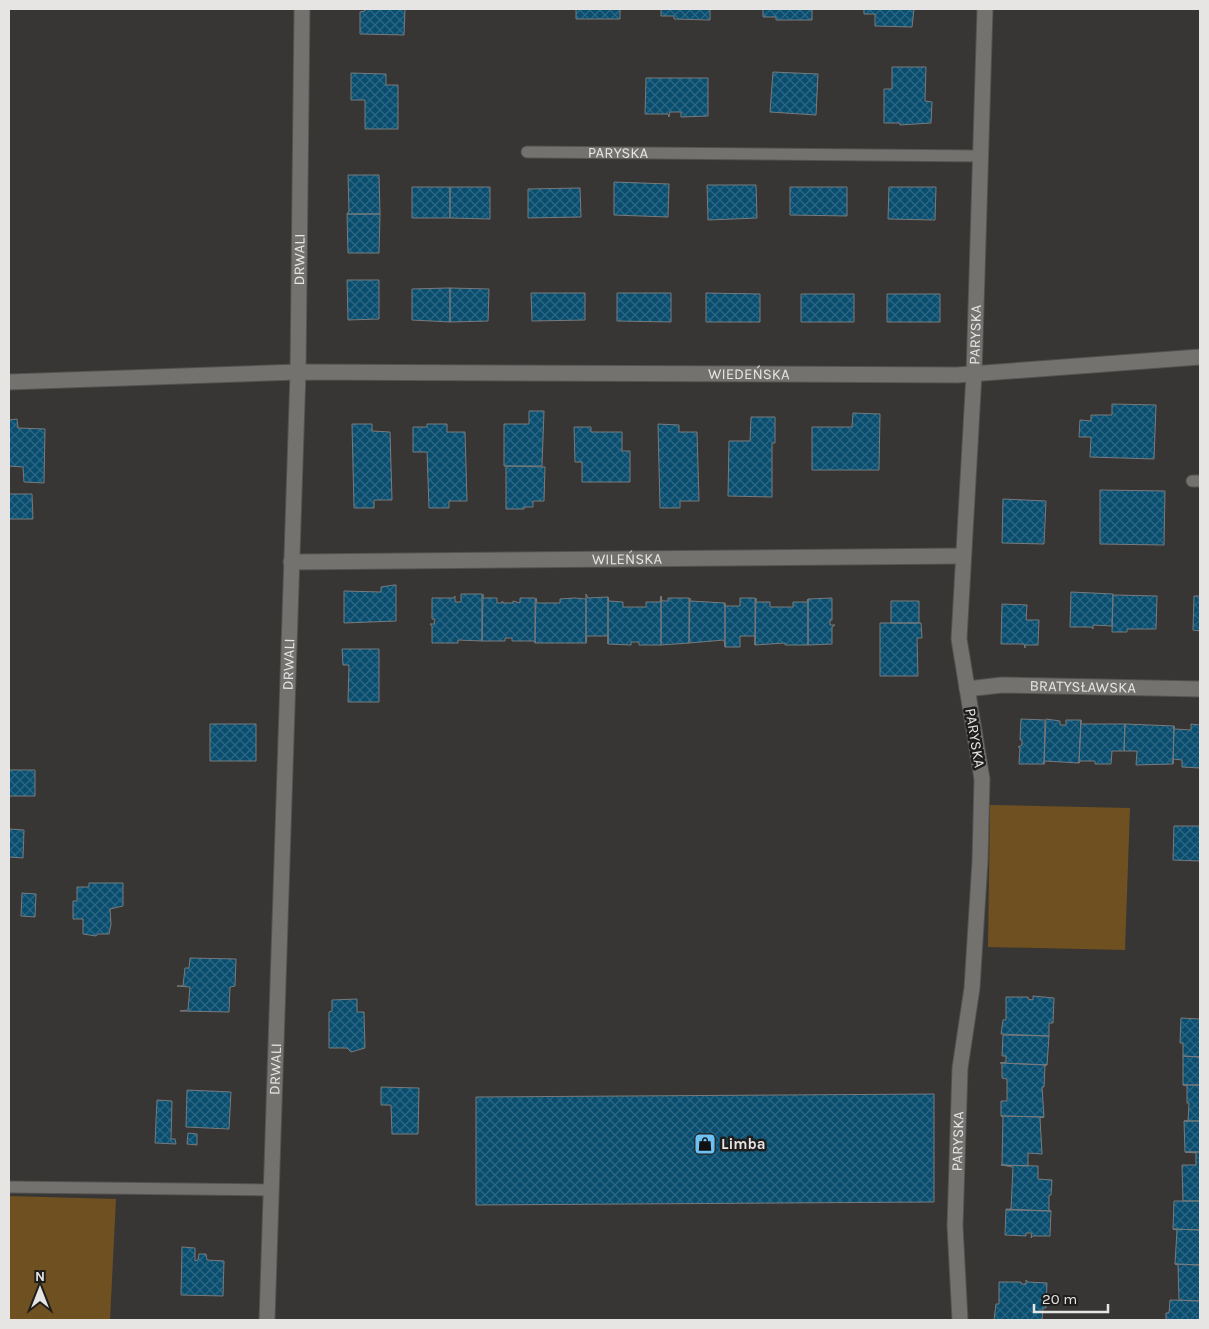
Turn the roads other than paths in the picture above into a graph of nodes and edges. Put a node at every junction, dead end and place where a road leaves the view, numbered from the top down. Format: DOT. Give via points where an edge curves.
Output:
graph roads {
  1 [pos="302,9"];
  2 [pos="985,9"];
  3 [pos="527,152"];
  4 [pos="981,156"];
  5 [pos="1200,357"];
  6 [pos="298,372"];
  7 [pos="974,374"];
  8 [pos="9,382"];
  9 [pos="962,556"];
  10 [pos="291,562"];
  11 [pos="967,689"];
  12 [pos="1200,689"];
  13 [pos="9,1187"];
  14 [pos="271,1190"];
  15 [pos="267,1320"];
  16 [pos="960,1320"];
  1 -- 6 [label="street, DRWALI"];
  2 -- 4 [label="street, PARYSKA"];
  3 -- 4 [label="lane, PARYSKA"];
  4 -- 7 [label="street, PARYSKA"];
  5 -- 7 [label="street, WIEDEŃSKA"];
  6 -- 7 [label="street, WIEDEŃSKA"];
  6 -- 8 [label="street, WIEDEŃSKA"];
  6 -- 10 [label="street, DRWALI"];
  7 -- 9 [label="street, PARYSKA" via="968,513"];
  9 -- 10 [label="street, WILEŃSKA"];
  9 -- 11 [label="street, PARYSKA" via="959,639"];
  10 -- 14 [label="street, DRWALI"];
  11 -- 12 [label="street, BRATYSŁAWSKA" via="1002,685"];
  11 -- 16 [label="street, PARYSKA" via="982,779 972,988 960,1068 955,1226"];
  13 -- 14 [label="lane"];
  14 -- 15 [label="street, DRWALI"];
}
